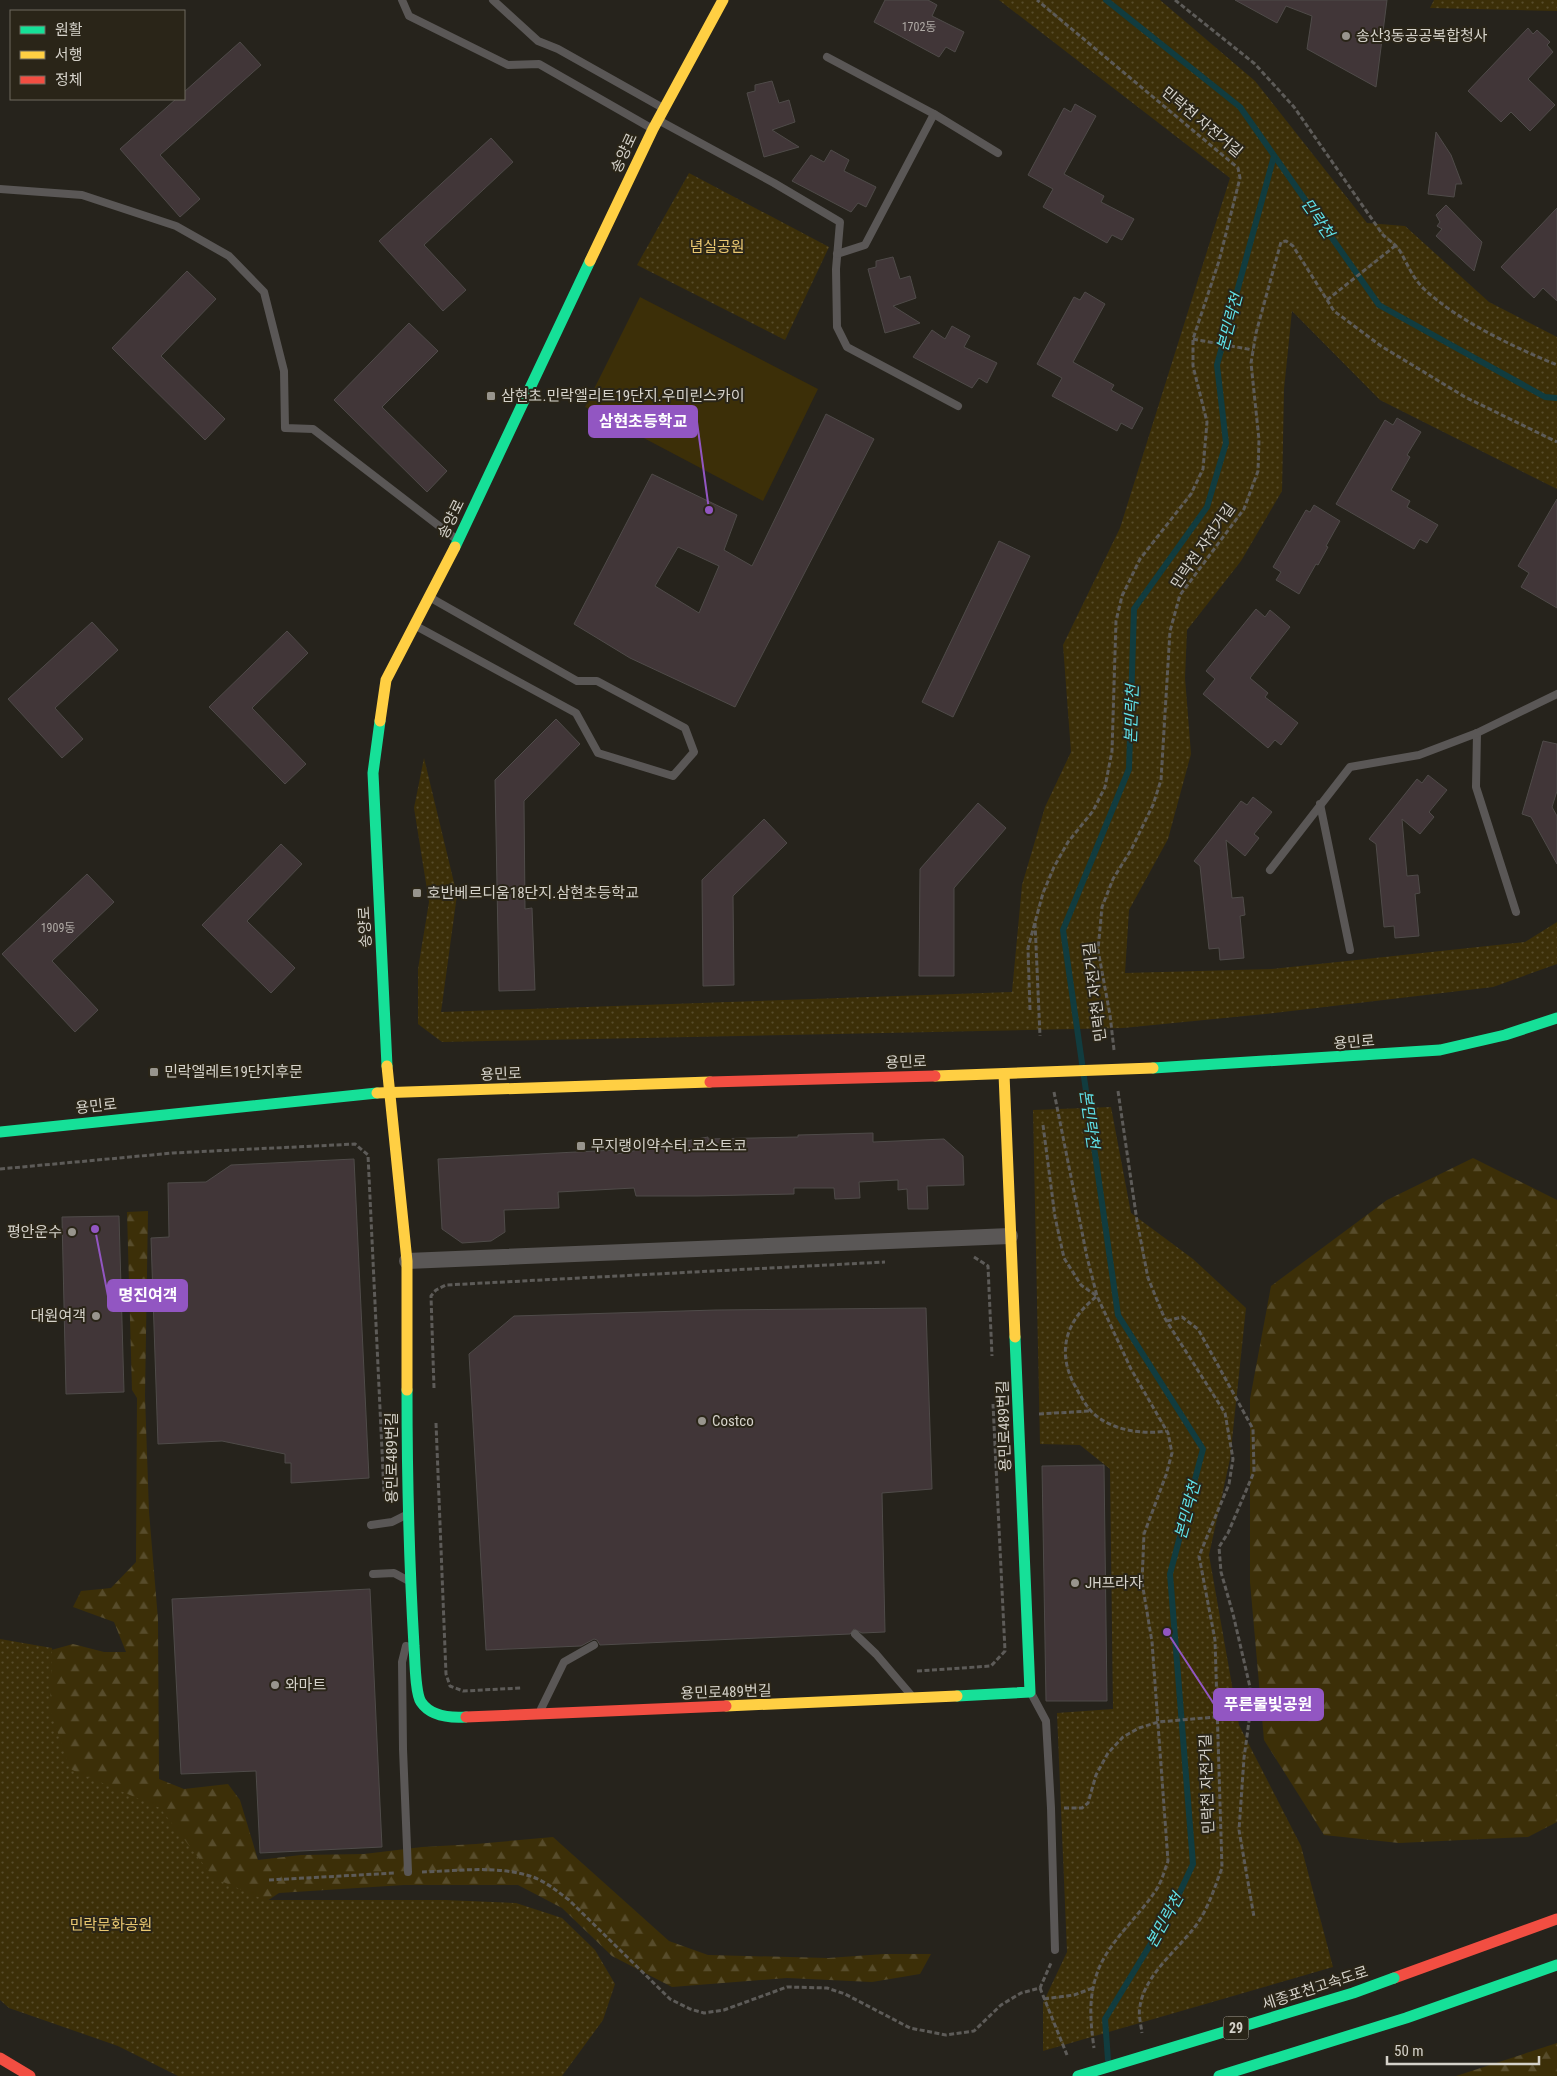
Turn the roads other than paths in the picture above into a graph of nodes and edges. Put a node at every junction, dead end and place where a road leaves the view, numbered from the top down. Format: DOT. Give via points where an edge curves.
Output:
graph roads {
  1 [pos="402,0"];
  2 [pos="493,0"];
  3 [pos="724,0"];
  4 [pos="827,57"];
  5 [pos="663,108"];
  6 [pos="934,114"];
  7 [pos="655,124"];
  8 [pos="998,153"];
  9 [pos="0,189"];
  10 [pos="837,254"];
  11 [pos="958,406"];
  12 [pos="458,540"];
  13 [pos="428,597"];
  14 [pos="414,625"];
  15 [pos="1557,694"];
  16 [pos="1477,733"];
  17 [pos="1320,804"];
  18 [pos="1270,870"];
  19 [pos="1516,912"];
  20 [pos="1350,950"];
  21 [pos="1557,1018"];
  22 [pos="1004,1074"];
  23 [pos="388,1092"];
  24 [pos="0,1132"];
  25 [pos="1010,1236"];
  26 [pos="407,1261"];
  27 [pos="407,1514"];
  28 [pos="371,1525"];
  29 [pos="373,1574"];
  30 [pos="410,1582"];
  31 [pos="412,1618"];
  32 [pos="855,1634"];
  33 [pos="594,1645"];
  34 [pos="1030,1692"];
  35 [pos="914,1699"];
  36 [pos="539,1713"];
  37 [pos="408,1872"];
  38 [pos="1557,1919"];
  39 [pos="1055,1950"];
  40 [pos="1557,1965"];
  41 [pos="0,2058"];
  42 [pos="30,2076"];
  43 [pos="1078,2076"];
  44 [pos="1219,2076"];
  1 -- 7 [label="lane" via="409,16 508,65 539,64"];
  2 -- 5 [label="lane" via="538,41"];
  3 -- 5 [label="main road, 송양로"];
  4 -- 6 [label="lane"];
  5 -- 7 [label="main road, 송양로"];
  6 -- 8 [label="lane"];
  6 -- 10 [label="lane" via="865,245"];
  7 -- 10 [label="lane" via="774,183 840,222"];
  7 -- 12 [label="main road, 송양로"];
  9 -- 12 [label="lane" via="82,194 176,226 229,256 264,292 284,371 285,428 313,429"];
  10 -- 11 [label="lane" via="837,327 847,347"];
  12 -- 13 [label="main road, 송양로"];
  13 -- 14 [label="main road, 송양로"];
  13 -- 14 [label="lane" via="577,681 597,681 685,728 694,752 673,776 598,753 576,713"];
  14 -- 23 [label="main road, 송양로" via="386,680 373,773"];
  15 -- 16 [label="lane"];
  16 -- 17 [label="lane" via="1419,755 1350,767"];
  16 -- 19 [label="lane" via="1476,786"];
  17 -- 18 [label="lane"];
  17 -- 20 [label="lane"];
  21 -- 22 [label="main road, 용민로" via="1505,1035 1440,1050 1149,1069"];
  22 -- 23 [label="main road, 용민로"];
  22 -- 25 [label="main road, 용민로489번길"];
  23 -- 24 [label="main road, 용민로"];
  23 -- 26 [label="main road, 용민로489번길"];
  25 -- 26 [label="street"];
  25 -- 34 [label="main road, 용민로489번길"];
  26 -- 27 [label="main road, 용민로489번길"];
  27 -- 28 [label="lane" via="392,1522"];
  27 -- 30 [label="main road, 용민로489번길"];
  29 -- 30 [label="lane" via="394,1573"];
  30 -- 31 [label="main road, 용민로489번길"];
  31 -- 36 [label="main road, 용민로489번길" via="417,1684 421,1702 432,1712 450,1718"];
  31 -- 37 [label="lane" via="402,1662"];
  32 -- 35 [label="lane"];
  33 -- 36 [label="lane" via="564,1662"];
  34 -- 35 [label="main road, 용민로489번길"];
  34 -- 39 [label="lane" via="1046,1721"];
  35 -- 36 [label="main road, 용민로489번길"];
  38 -- 43 [label="main road, 세종포천고속도로 / 29, bridge" via="1353,1993"];
  40 -- 44 [label="main road" via="1406,2018"];
  41 -- 42 [label="main road"];
}
